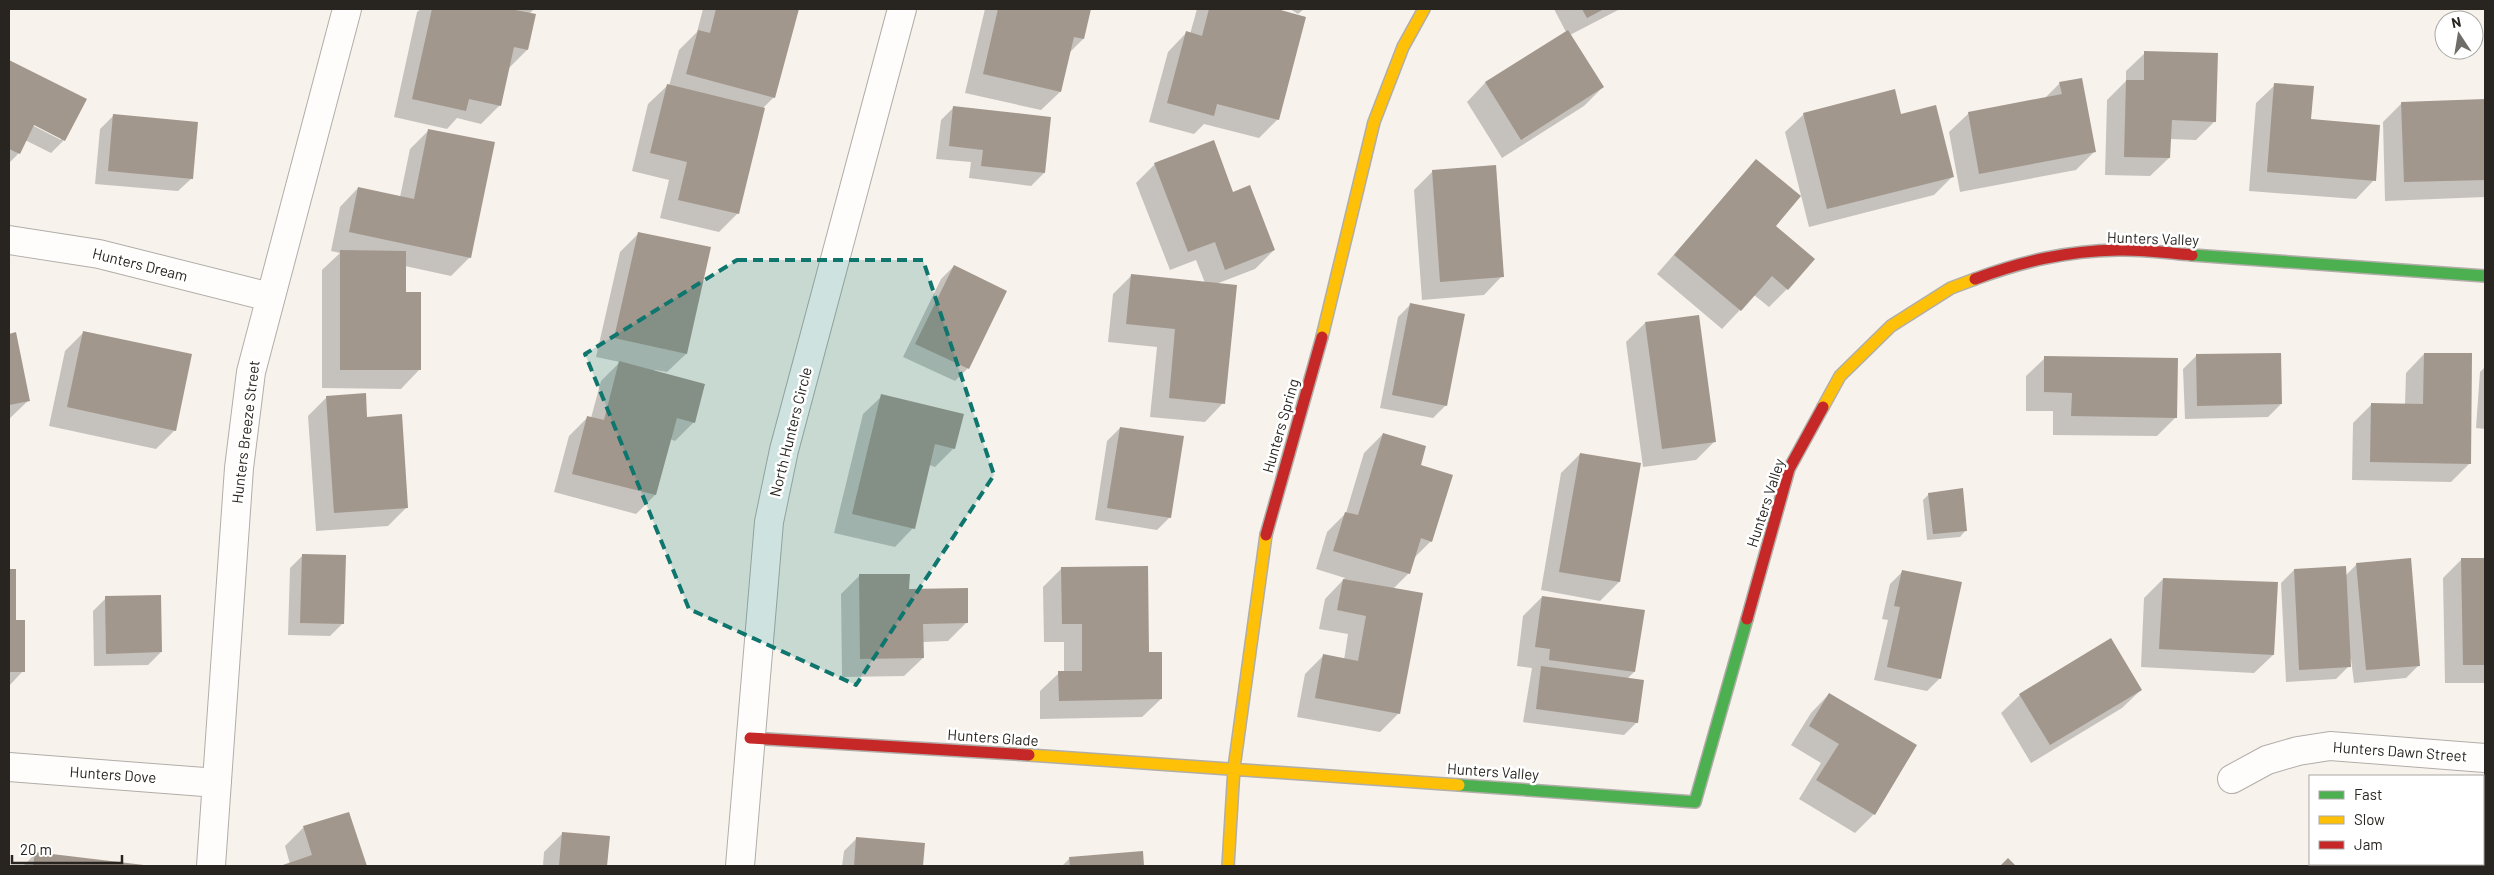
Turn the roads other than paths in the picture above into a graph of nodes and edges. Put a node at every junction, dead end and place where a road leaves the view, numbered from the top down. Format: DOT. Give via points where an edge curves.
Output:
graph roads {
  1 [pos="347,9"];
  2 [pos="902,9"];
  3 [pos="1424,9"];
  4 [pos="9,240"];
  5 [pos="2485,276"];
  6 [pos="270,297"];
  7 [pos="750,738"];
  8 [pos="2485,758"];
  9 [pos="9,767"];
  10 [pos="1234,768"];
  11 [pos="2232,779"];
  12 [pos="217,783"];
  13 [pos="211,866"];
  14 [pos="740,866"];
  15 [pos="1228,866"];
  1 -- 6 [label="street, Hunters Breeze Street"];
  2 -- 7 [label="street, North Hunters Circle" via="784,450 771,513"];
  3 -- 10 [label="street, Hunters Spring" via="1403,47 1374,122 1324,331 1264,542"];
  4 -- 6 [label="street, Hunters Dream" via="98,254"];
  5 -- 10 [label="street, Hunters Valley" via="2119,250 2018,263 1951,288 1920,306 1891,326 1840,376 1789,469 1695,802"];
  6 -- 12 [label="street, Hunters Breeze Street" via="251,372 239,468"];
  7 -- 10 [label="street, Hunters Glade"];
  7 -- 14 [label="street, North Hunters Circle"];
  8 -- 11 [label="street, Hunters Dawn Street" via="2330,746 2267,760"];
  9 -- 12 [label="street, Hunters Dove"];
  10 -- 15 [label="street, Hunters Spring"];
  12 -- 13 [label="street, Hunters Breeze Street"];
}
